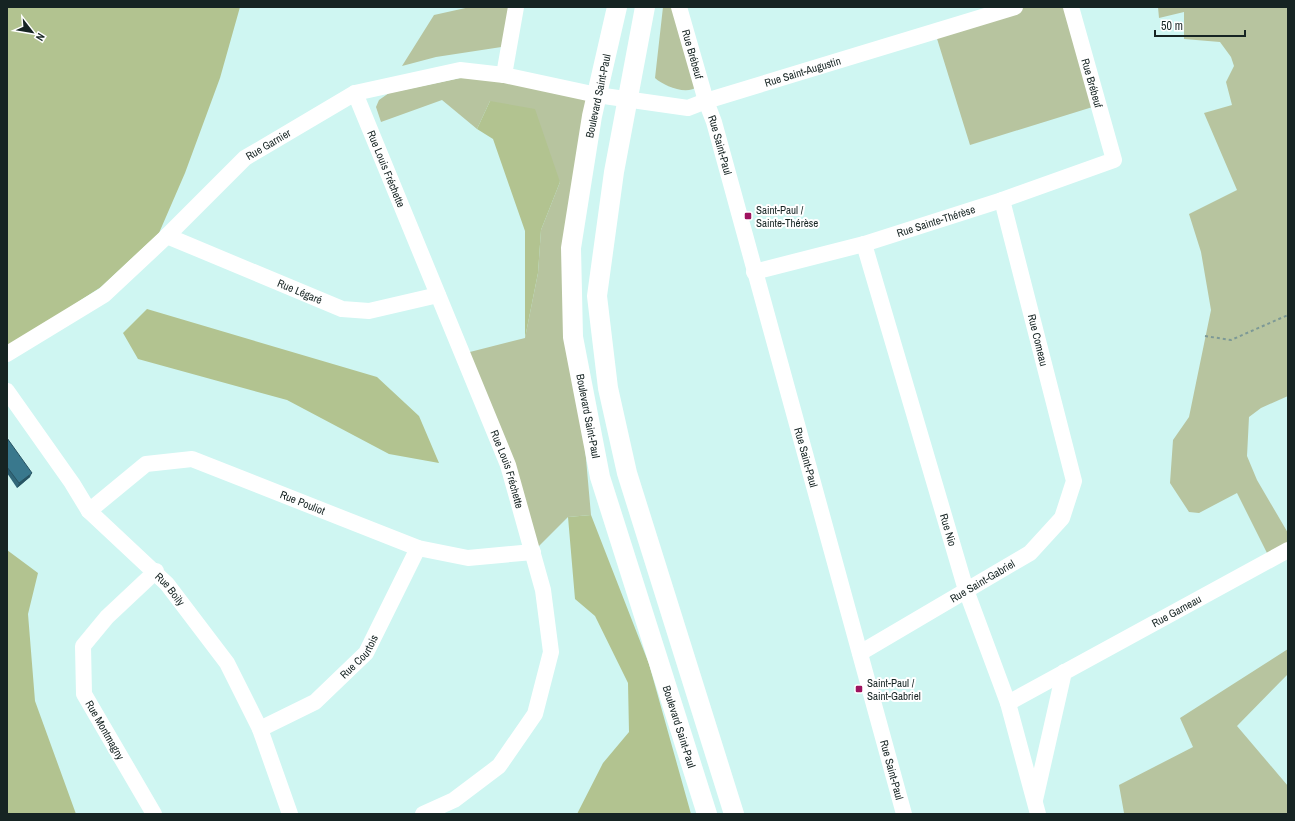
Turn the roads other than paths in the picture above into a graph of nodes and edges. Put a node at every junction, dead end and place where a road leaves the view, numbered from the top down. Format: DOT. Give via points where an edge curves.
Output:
graph roads {
  1 [pos="516,7"];
  2 [pos="617,7"];
  3 [pos="645,7"];
  4 [pos="679,7"];
  5 [pos="1015,7"];
  6 [pos="1071,7"];
  7 [pos="504,75"];
  8 [pos="355,93"];
  9 [pos="592,94"];
  10 [pos="627,100"];
  11 [pos="706,101"];
  12 [pos="1114,160"];
  13 [pos="1002,200"];
  14 [pos="167,236"];
  15 [pos="864,244"];
  16 [pos="754,272"];
  17 [pos="438,295"];
  18 [pos="7,354"];
  19 [pos="7,391"];
  20 [pos="1074,480"];
  21 [pos="88,511"];
  22 [pos="418,548"];
  23 [pos="1288,550"];
  24 [pos="533,552"];
  25 [pos="156,571"];
  26 [pos="966,590"];
  27 [pos="860,653"];
  28 [pos="1064,672"];
  29 [pos="1008,703"];
  30 [pos="260,729"];
  31 [pos="1036,808"];
  32 [pos="154,814"];
  33 [pos="290,814"];
  34 [pos="423,814"];
  35 [pos="707,814"];
  36 [pos="734,814"];
  37 [pos="904,814"];
  1 -- 7 [label="street"];
  2 -- 9 [label="main road, Boulevard Saint-Paul"];
  3 -- 10 [label="main road"];
  4 -- 11 [label="street, Rue Brébeuf"];
  5 -- 11 [label="street, Rue Saint-Augustin"];
  6 -- 12 [label="street, Rue Brébeuf"];
  7 -- 8 [label="street, Rue Garnier" via="460,70"];
  7 -- 9 [label="street, Rue Garnier"];
  8 -- 14 [label="street, Rue Garnier" via="245,158"];
  8 -- 17 [label="street, Rue Louis Fréchette"];
  9 -- 10 [label="street, Rue Saint-Augustin"];
  9 -- 35 [label="main road, Boulevard Saint-Paul" via="571,248 573,337 600,477"];
  10 -- 11 [label="street, Rue Saint-Augustin" via="688,108"];
  10 -- 36 [label="main road" via="597,296 608,388 627,473"];
  11 -- 16 [label="street, Rue Saint-Paul" via="714,122"];
  12 -- 13 [label="street, Rue Sainte-Thérèse"];
  13 -- 15 [label="street, Rue Sainte-Thérèse"];
  13 -- 20 [label="street, Rue Comeau"];
  14 -- 17 [label="street, Rue Légaré" via="342,309 370,311"];
  14 -- 18 [label="street, Rue Garnier" via="104,295"];
  15 -- 16 [label="street, Rue Sainte-Thérèse"];
  15 -- 26 [label="street, Rue Nio"];
  16 -- 27 [label="street, Rue Saint-Paul"];
  17 -- 24 [label="street, Rue Louis Fréchette" via="508,465"];
  19 -- 21 [label="street, Rue Boily" via="72,483"];
  20 -- 26 [label="street, Rue Saint-Gabriel" via="1062,518 1030,553"];
  21 -- 22 [label="street, Rue Pouliot" via="146,464 192,459"];
  21 -- 25 [label="street, Rue Boily"];
  22 -- 24 [label="street, Rue Pouliot" via="468,558"];
  22 -- 30 [label="street, Rue Courtois" via="366,653 316,702"];
  23 -- 28 [label="street, Rue Garneau"];
  24 -- 34 [label="street, Rue Louis Fréchette" via="543,590 551,652 535,714 499,766 454,800"];
  25 -- 30 [label="street, Rue Boily" via="227,663"];
  25 -- 32 [label="street, Rue Montmagny" via="107,617 83,646 84,694"];
  26 -- 27 [label="street, Rue Saint-Gabriel"];
  26 -- 29 [label="street, Rue Nio"];
  27 -- 37 [label="street, Rue Saint-Paul"];
  28 -- 29 [label="street, Rue Garneau"];
  28 -- 31 [label="street"];
  29 -- 31 [label="street, Rue Nio"];
  30 -- 33 [label="street, Rue Boily"];
}
